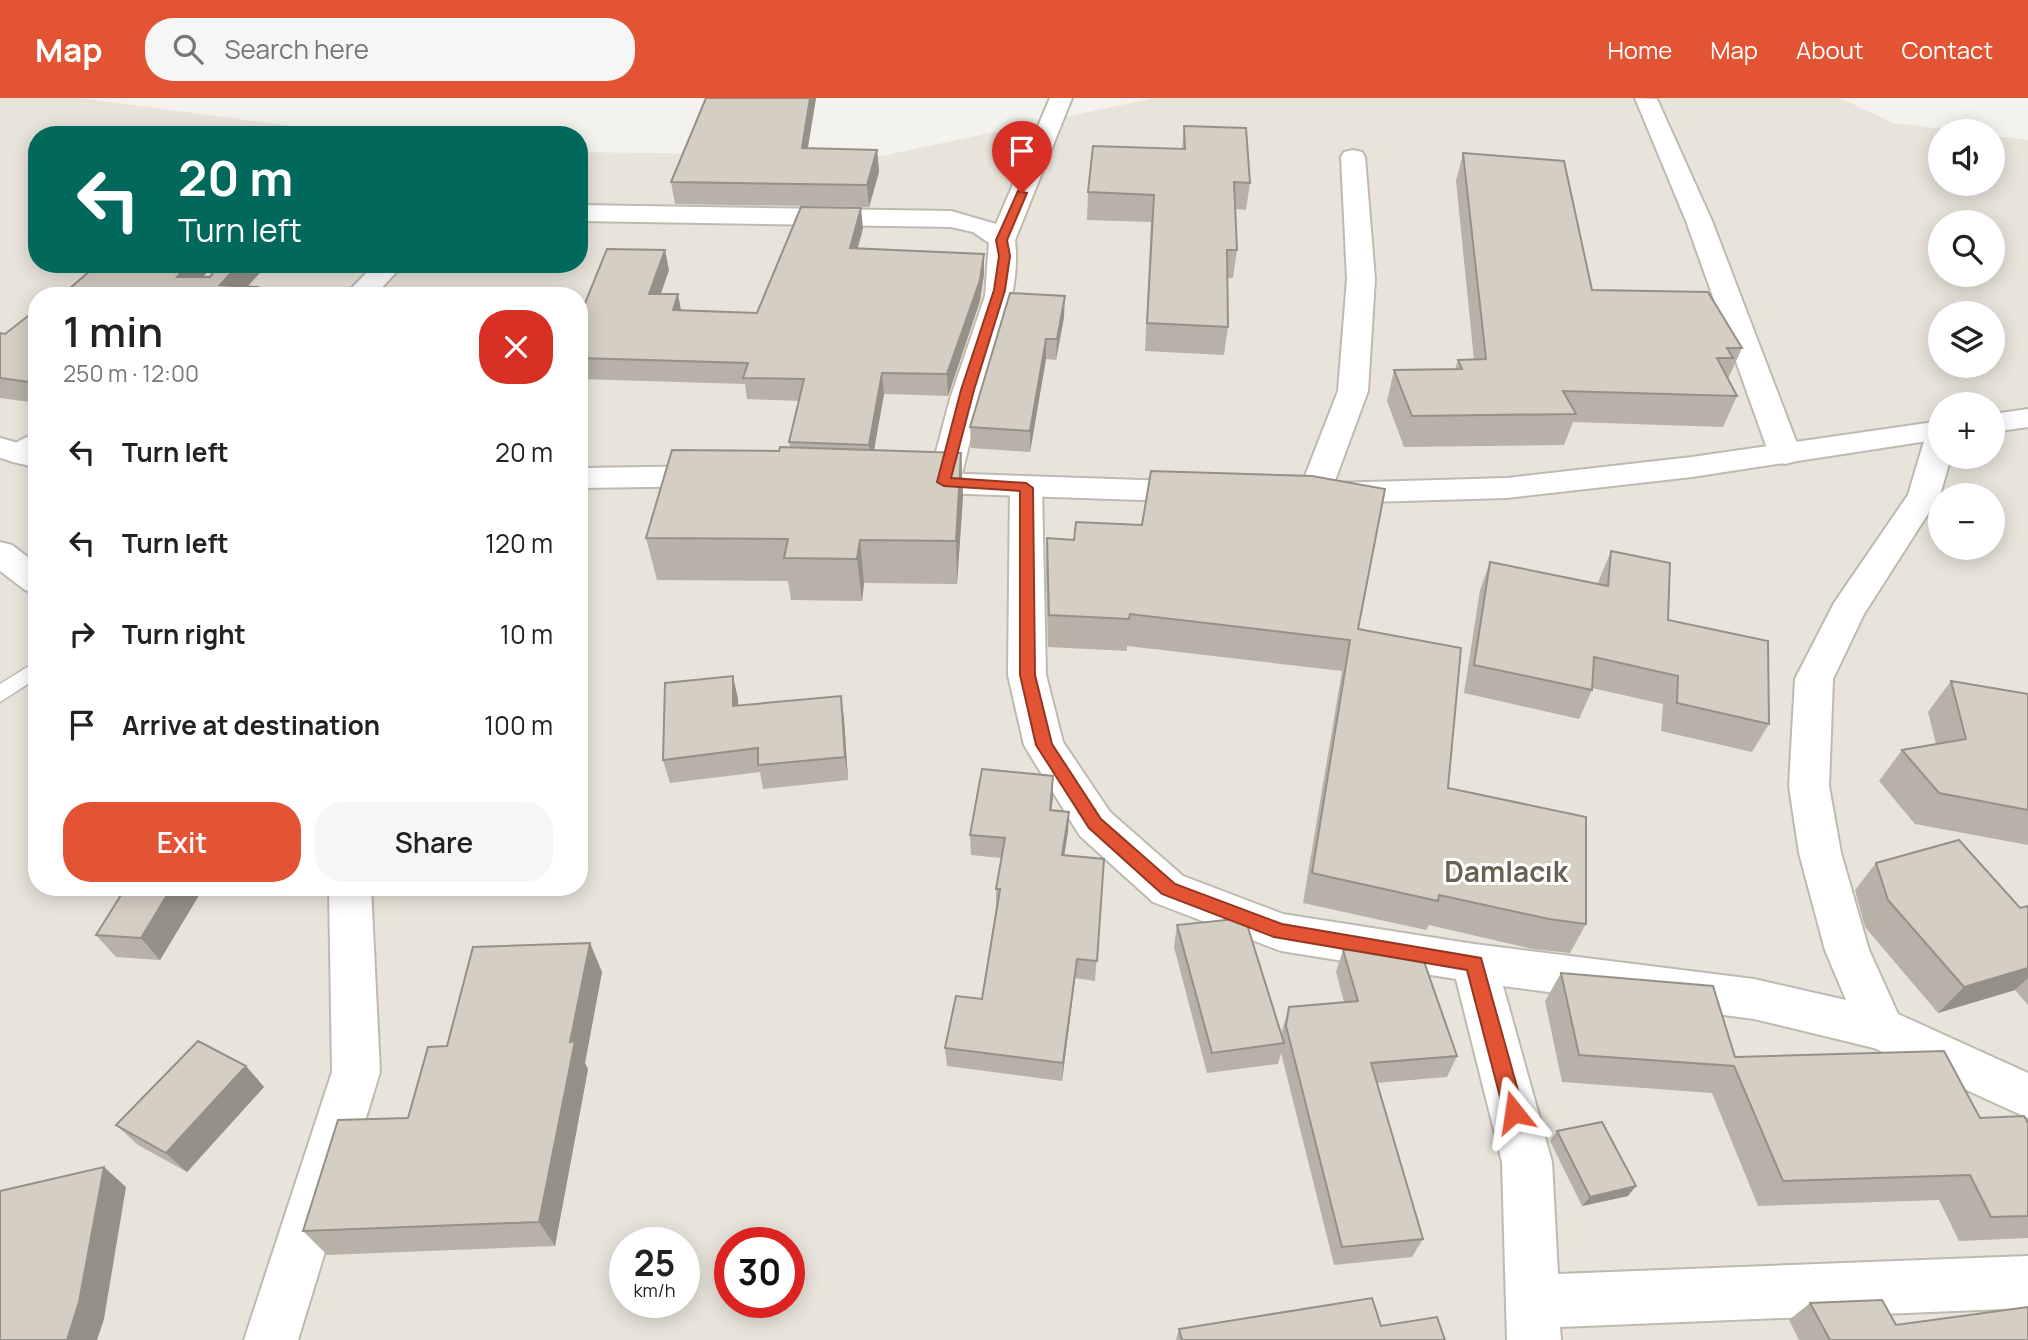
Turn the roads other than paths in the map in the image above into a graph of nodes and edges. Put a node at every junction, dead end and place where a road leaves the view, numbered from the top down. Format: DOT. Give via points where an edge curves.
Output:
graph roads {
  1 [pos="1061,98"];
  2 [pos="1646,99"];
  3 [pos="1353,158"];
  4 [pos="588,213"];
  5 [pos="1002,240"];
  6 [pos="382,273"];
  7 [pos="367,287"];
  8 [pos="2028,418"];
  9 [pos="2005,421"];
  10 [pos="1928,431"];
  11 [pos="1785,454"];
  12 [pos="1932,469"];
  13 [pos="751,475"];
  14 [pos="588,478"];
  15 [pos="875,480"];
  16 [pos="944,482"];
  17 [pos="1026,488"];
  18 [pos="1224,493"];
  19 [pos="0,553"];
  20 [pos="28,575"];
  21 [pos="28,674"];
  22 [pos="0,694"];
  23 [pos="350,896"];
  24 [pos="1474,963"];
  25 [pos="1881,1029"];
  26 [pos="2028,1096"];
  27 [pos="2028,1282"];
  28 [pos="1534,1320"];
  29 [pos="271,1340"];
  1 -- 5 [label="street"];
  2 -- 11 [label="street" via="1699,221"];
  3 -- 11 [label="street" via="1361,279 1353,391 1300,494 1507,488"];
  4 -- 5 [label="street" via="951,219 982,226"];
  5 -- 16 [label="street" via="1005,256 1000,290"];
  6 -- 7 [label="street"];
  8 -- 9 [label="street"];
  10 -- 11 [label="street"];
  12 -- 25 [label="street" via="1924,495 1847,612 1814,679 1809,786 1820,853 1847,950"];
  13 -- 14 [label="street"];
  15 -- 16 [label="street"];
  16 -- 17 [label="street"];
  17 -- 18 [label="street"];
  17 -- 24 [label="street" via="1027,675 1044,745 1095,824 1168,889 1281,932"];
  19 -- 20 [label="street"];
  21 -- 22 [label="lane"];
  23 -- 29 [label="street" via="356,1072"];
  24 -- 25 [label="street" via="1754,999"];
  24 -- 28 [label="street" via="1527,1162"];
  25 -- 26 [label="street"];
  27 -- 28 [label="street" via="1773,1294"];
}
